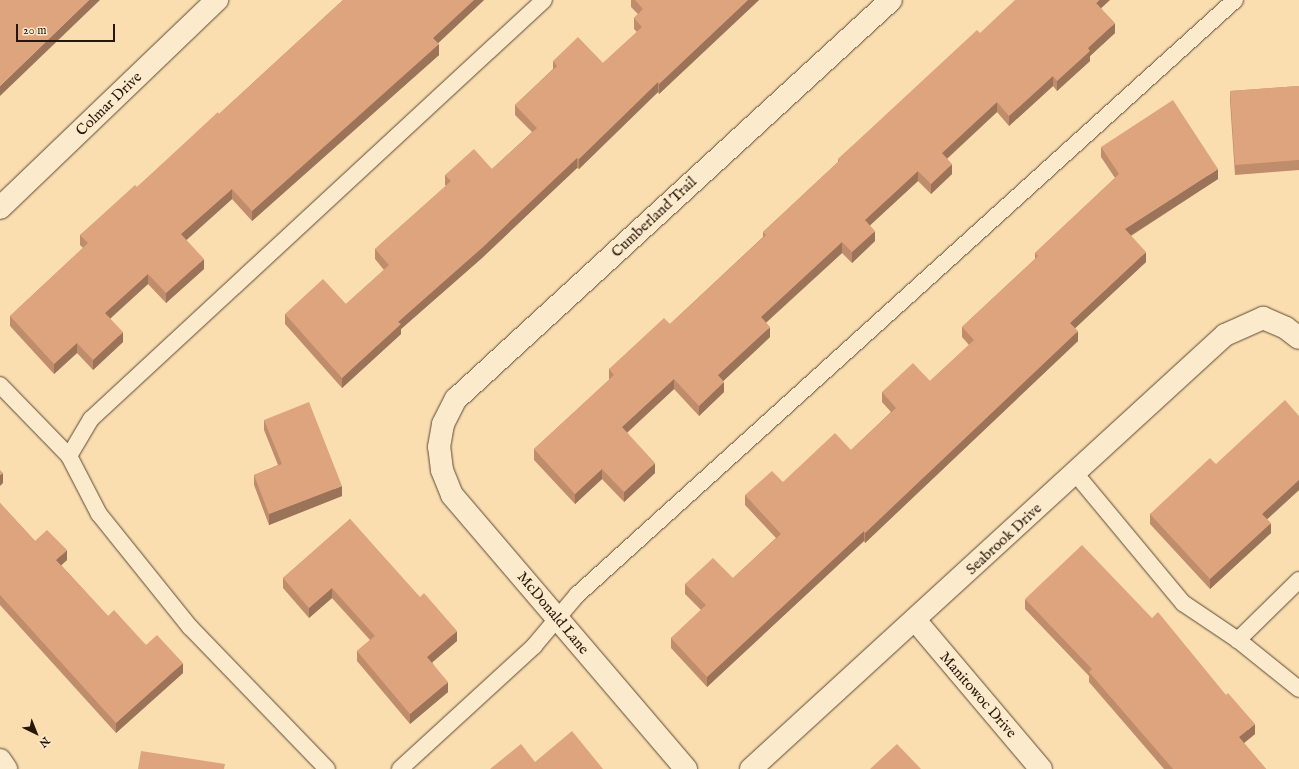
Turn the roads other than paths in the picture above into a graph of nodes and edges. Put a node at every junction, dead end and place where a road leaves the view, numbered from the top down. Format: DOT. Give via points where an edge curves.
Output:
graph roads {
  1 [pos="217,0"];
  2 [pos="544,0"];
  3 [pos="891,0"];
  4 [pos="1235,0"];
  5 [pos="0,208"];
  6 [pos="1299,338"];
  7 [pos="0,385"];
  8 [pos="439,447"];
  9 [pos="69,456"];
  10 [pos="1075,473"];
  11 [pos="1299,580"];
  12 [pos="558,618"];
  13 [pos="915,620"];
  14 [pos="1238,640"];
  15 [pos="1299,689"];
  16 [pos="0,760"];
  17 [pos="6,769"];
  18 [pos="327,769"];
  19 [pos="400,769"];
  20 [pos="686,769"];
  21 [pos="751,769"];
  22 [pos="1041,769"];
  1 -- 5 [label="street, Colmar Drive"];
  2 -- 9 [label="lane" via="91,419"];
  3 -- 8 [label="street, Cumberland Trail" via="456,399 443,424"];
  4 -- 12 [label="lane" via="577,595"];
  6 -- 10 [label="street, Seabrook Drive" via="1286,328 1263,318 1225,335"];
  7 -- 9 [label="lane"];
  8 -- 12 [label="street, McDonald Lane" via="442,470 452,495"];
  9 -- 18 [label="lane" via="99,514 190,627"];
  10 -- 13 [label="street, Seabrook Drive"];
  10 -- 14 [label="lane" via="1183,603"];
  11 -- 14 [label="lane"];
  12 -- 19 [label="lane" via="534,646"];
  12 -- 20 [label="street, McDonald Lane"];
  13 -- 21 [label="street, Seabrook Drive"];
  13 -- 22 [label="street, Manitowoc Drive"];
  14 -- 15 [label="lane"];
  16 -- 17 [label="street"];
}
